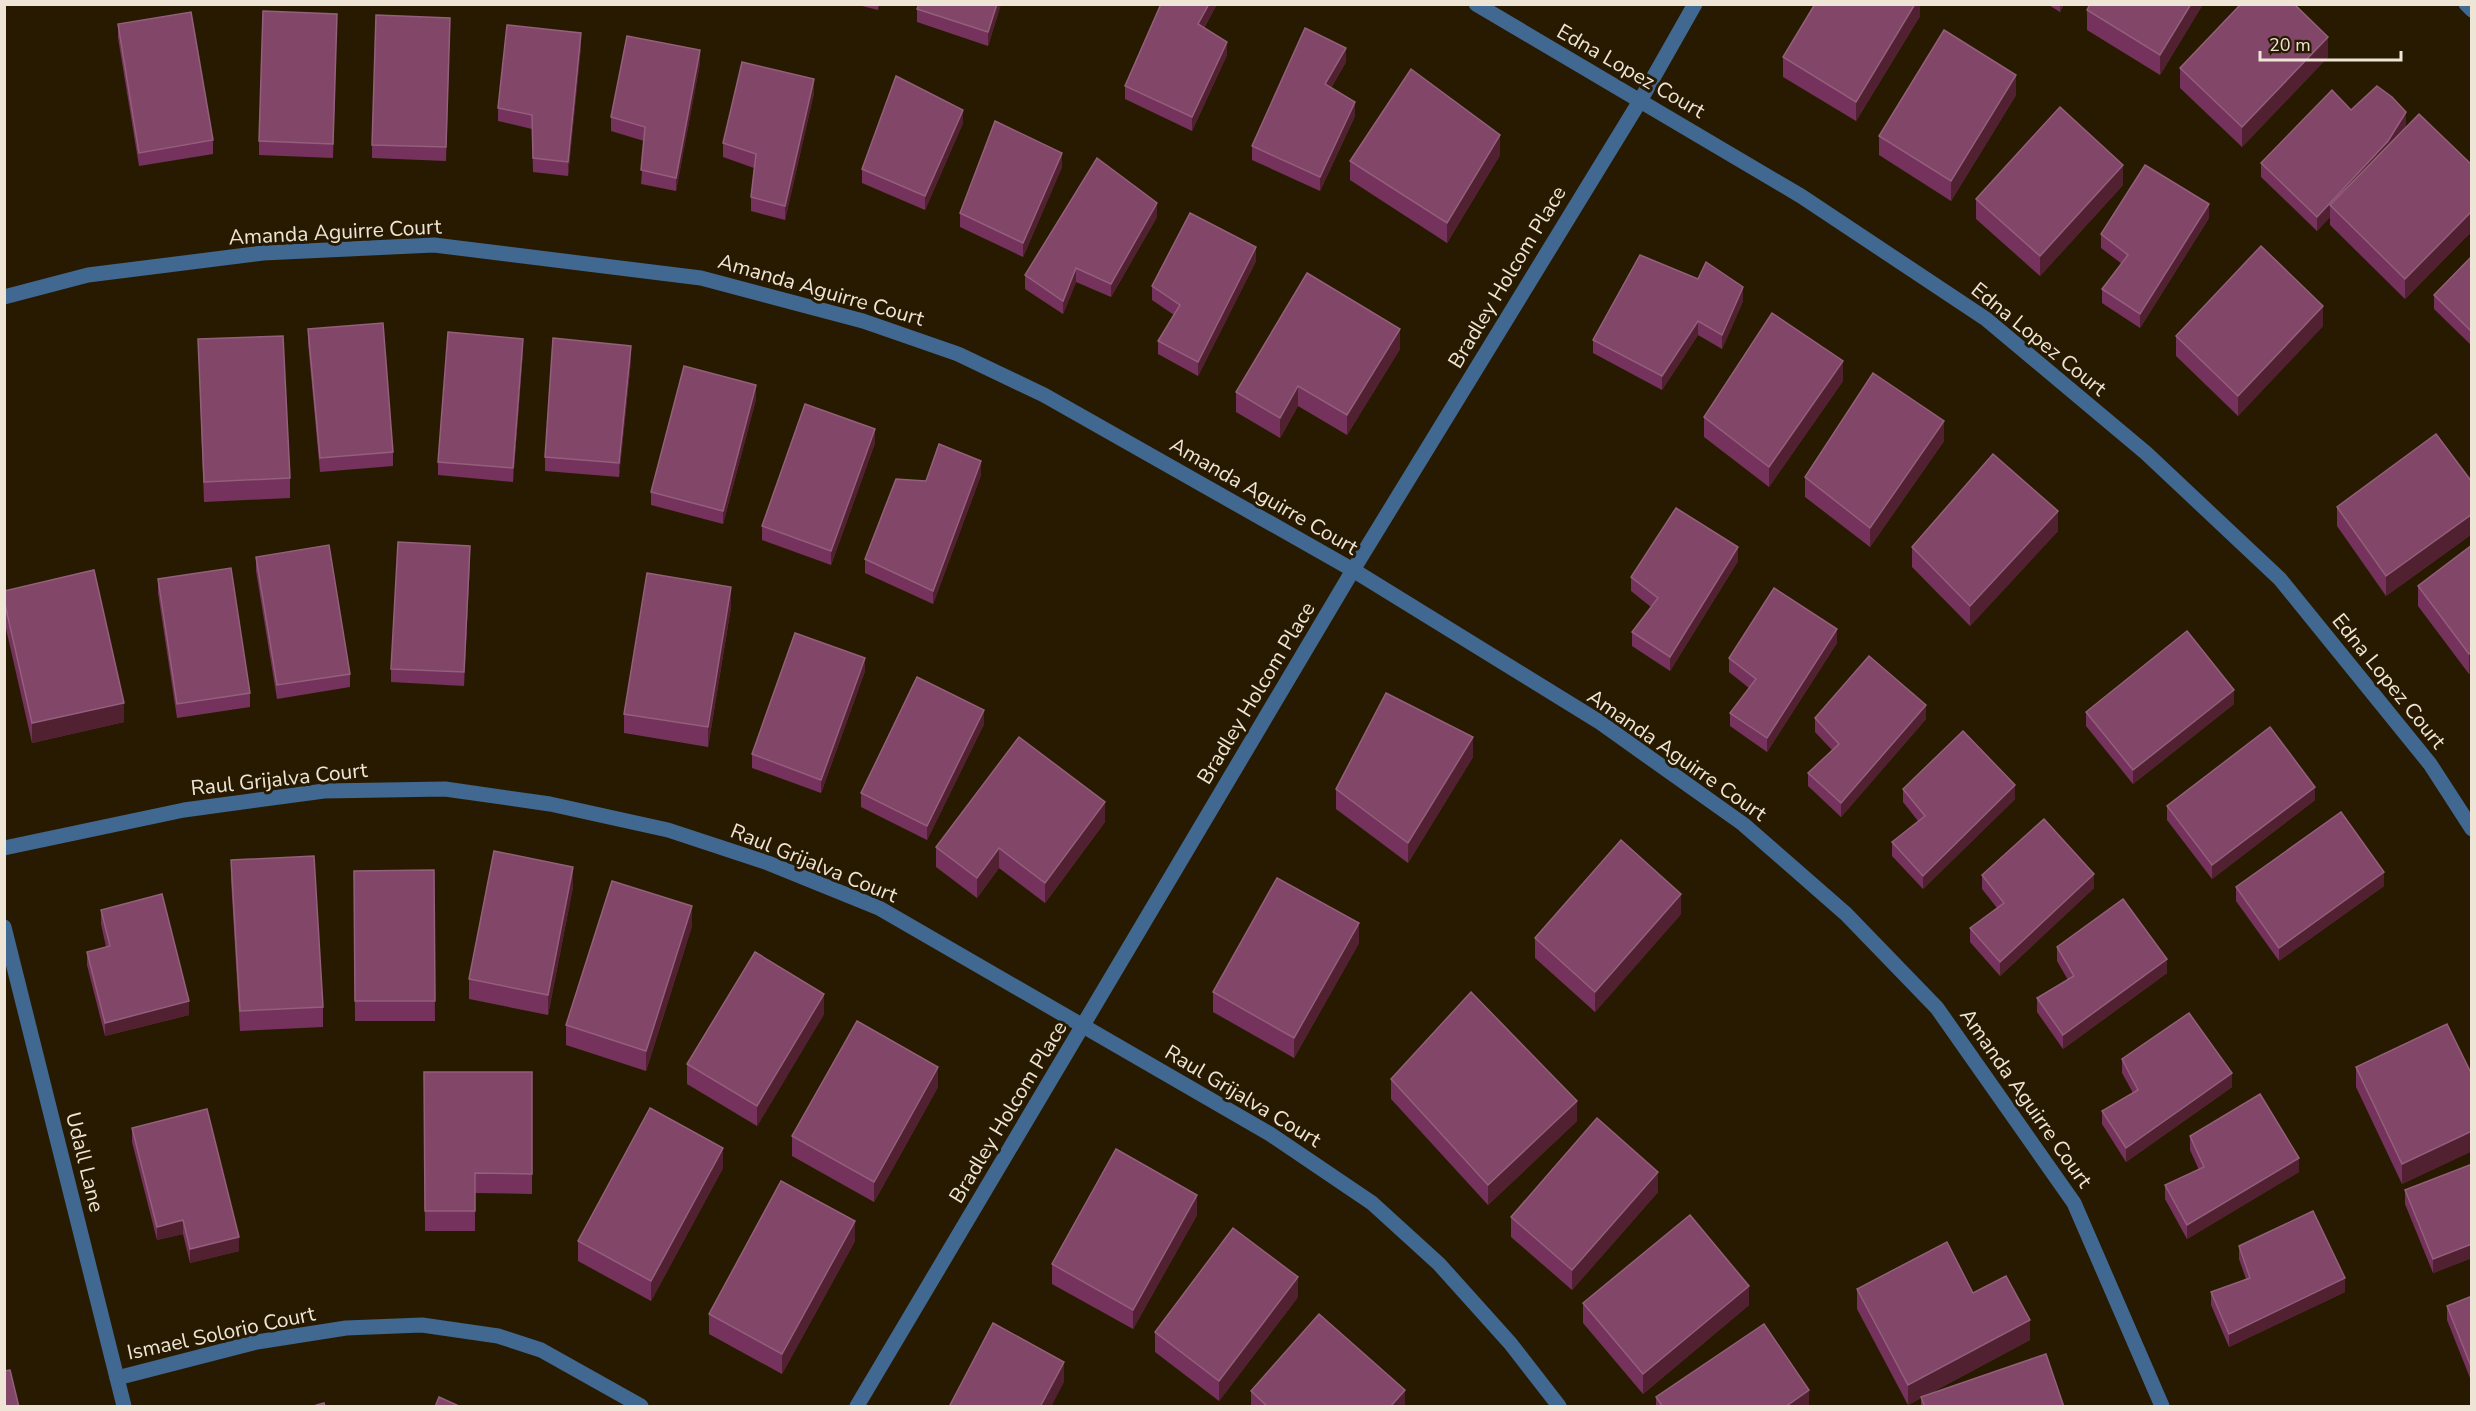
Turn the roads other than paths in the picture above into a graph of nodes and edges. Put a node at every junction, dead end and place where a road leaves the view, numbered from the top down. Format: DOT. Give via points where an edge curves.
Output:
graph roads {
  1 [pos="1476,4"];
  2 [pos="1695,4"];
  3 [pos="2466,4"];
  4 [pos="2472,10"];
  5 [pos="1640,100"];
  6 [pos="4,297"];
  7 [pos="1353,570"];
  8 [pos="2472,829"];
  9 [pos="4,848"];
  10 [pos="4,927"];
  11 [pos="1083,1026"];
  12 [pos="117,1378"];
  13 [pos="124,1407"];
  14 [pos="641,1407"];
  15 [pos="857,1407"];
  16 [pos="1559,1407"];
  17 [pos="2162,1407"];
  1 -- 5 [label="street, Edna Lopez Court"];
  2 -- 5 [label="street, Bradley Holcom Place"];
  3 -- 4 [label="street"];
  5 -- 7 [label="street, Bradley Holcom Place"];
  5 -- 8 [label="street, Edna Lopez Court" via="1801,196 1986,319 2146,453 2280,579 2430,764"];
  6 -- 7 [label="street, Amanda Aguirre Court" via="88,275 263,253 434,245 701,278 863,321 958,354 1044,395"];
  7 -- 11 [label="street, Bradley Holcom Place"];
  7 -- 17 [label="street, Amanda Aguirre Court" via="1599,722 1743,825 1846,914 1937,1008 2074,1203"];
  9 -- 11 [label="street, Raul Grijalva Court" via="184,810 324,791 446,789 549,804 668,830 768,863 879,908"];
  10 -- 12 [label="street, Udall Lane"];
  11 -- 15 [label="street, Bradley Holcom Place"];
  11 -- 16 [label="street, Raul Grijalva Court" via="1270,1134 1372,1203 1438,1264 1510,1343"];
  12 -- 13 [label="street, Udall Lane"];
  12 -- 14 [label="street, Ismael Solorio Court" via="257,1342 346,1328 422,1325 498,1336 541,1350"];
}
